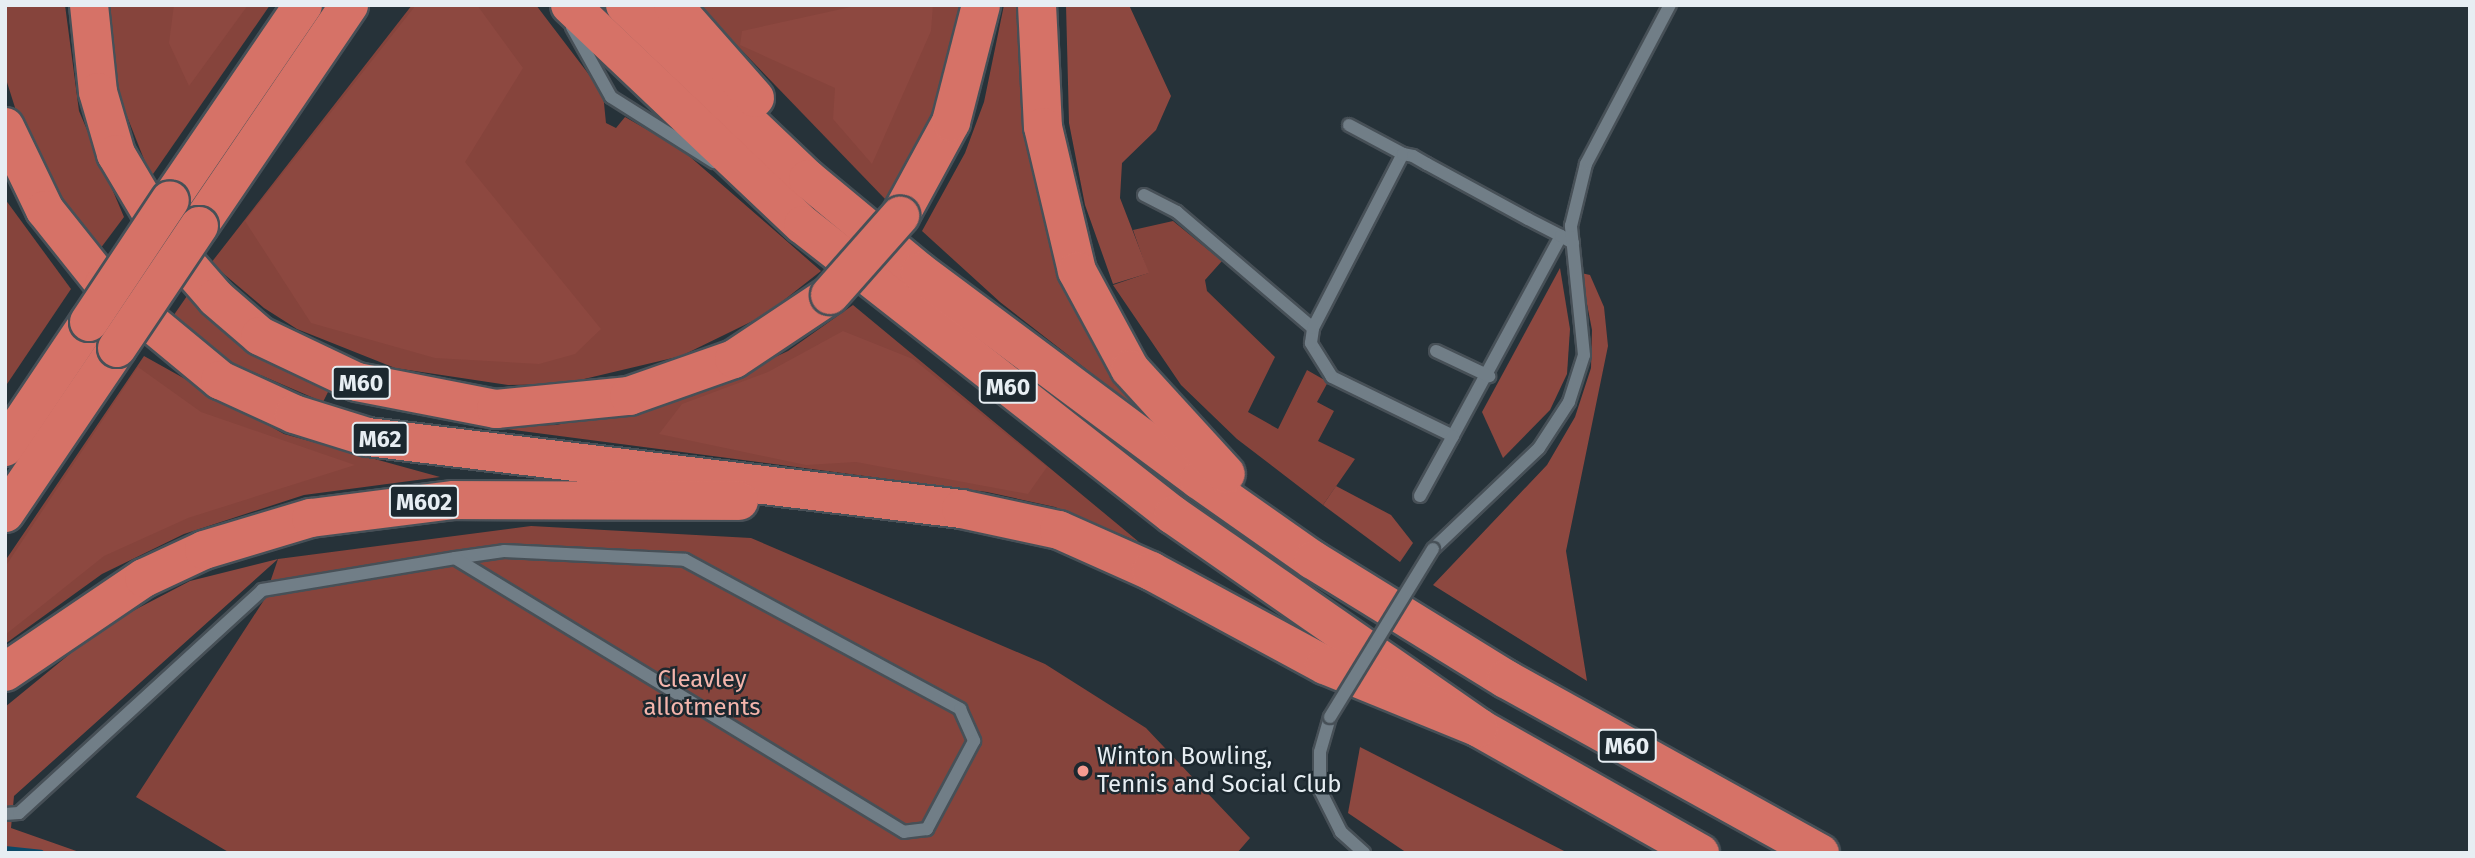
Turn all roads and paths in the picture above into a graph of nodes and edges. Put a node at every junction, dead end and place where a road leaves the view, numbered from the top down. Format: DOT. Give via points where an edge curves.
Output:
graph roads {
  1 [pos="89,5"];
  2 [pos="303,5"];
  3 [pos="349,5"];
  4 [pos="373,5"];
  5 [pos="560,5"];
  6 [pos="570,5"];
  7 [pos="625,5"];
  8 [pos="673,5"];
  9 [pos="981,5"];
  10 [pos="1037,5"];
  11 [pos="1670,5"];
  12 [pos="1349,125"];
  13 [pos="5,127"];
  14 [pos="1403,155"];
  15 [pos="230,181"];
  16 [pos="757,185"];
  17 [pos="1144,195"];
  18 [pos="1567,239"];
  19 [pos="920,272"];
  20 [pos="1313,328"];
  21 [pos="1436,351"];
  22 [pos="1489,376"];
  23 [pos="1453,436"];
  24 [pos="5,447"];
  25 [pos="1420,496"];
  26 [pos="885,500"];
  27 [pos="5,513"];
  28 [pos="455,558"];
  29 [pos="1436,635"];
  30 [pos="5,672"];
  31 [pos="1479,728"];
  32 [pos="5,814"];
  33 [pos="1364,853"];
  34 [pos="1700,853"];
  35 [pos="1820,853"];
  1 -- 9 [label="highway, M60, bridge" via="98,92 116,154 170,246 216,298 260,336 357,382 496,408 629,396 734,359 830,295 900,216 951,122"];
  2 -- 24 [label="highway, bridge"];
  3 -- 15 [label="highway"];
  4 -- 15 [label="highway"];
  5 -- 16 [label="lane" via="611,97 675,141"];
  6 -- 16 [label="highway, M60"];
  7 -- 19 [label="highway, M60" via="808,179"];
  8 -- 19 [label="highway, M60"];
  10 -- 29 [label="highway, M60" via="1052,180 1077,271 1112,341 1215,464 1327,559"];
  11 -- 18 [label="lane" via="1586,164"];
  12 -- 14 [label="lane"];
  13 -- 26 [label="highway, M62" via="45,210 86,265 192,361 257,399 368,437"];
  14 -- 18 [label="lane"];
  14 -- 20 [label="lane"];
  15 -- 27 [label="highway, bridge"];
  16 -- 31 [label="highway, M60" via="1162,506"];
  17 -- 20 [label="lane" via="1177,212"];
  18 -- 22 [label="lane"];
  18 -- 33 [label="lane, bridge" via="1584,355 1569,402 1539,448 1433,549 1330,717 1320,752 1320,790 1342,832"];
  19 -- 29 [label="highway, M60" via="1279,536"];
  20 -- 23 [label="lane" via="1311,343 1332,377"];
  21 -- 22 [label="lane"];
  22 -- 23 [label="lane"];
  23 -- 25 [label="lane"];
  26 -- 30 [label="highway, M602" via="454,500 311,518 204,550 144,578"];
  26 -- 31 [label="highway, M60" via="1019,519 1092,542 1325,665"];
  28 -- 28 [label="lane" via="504,551 685,560 960,709 974,741 926,829 904,832"];
  28 -- 32 [label="lane" via="262,590 19,813"];
  29 -- 35 [label="highway, M60"];
  31 -- 34 [label="highway, M60"];
}
